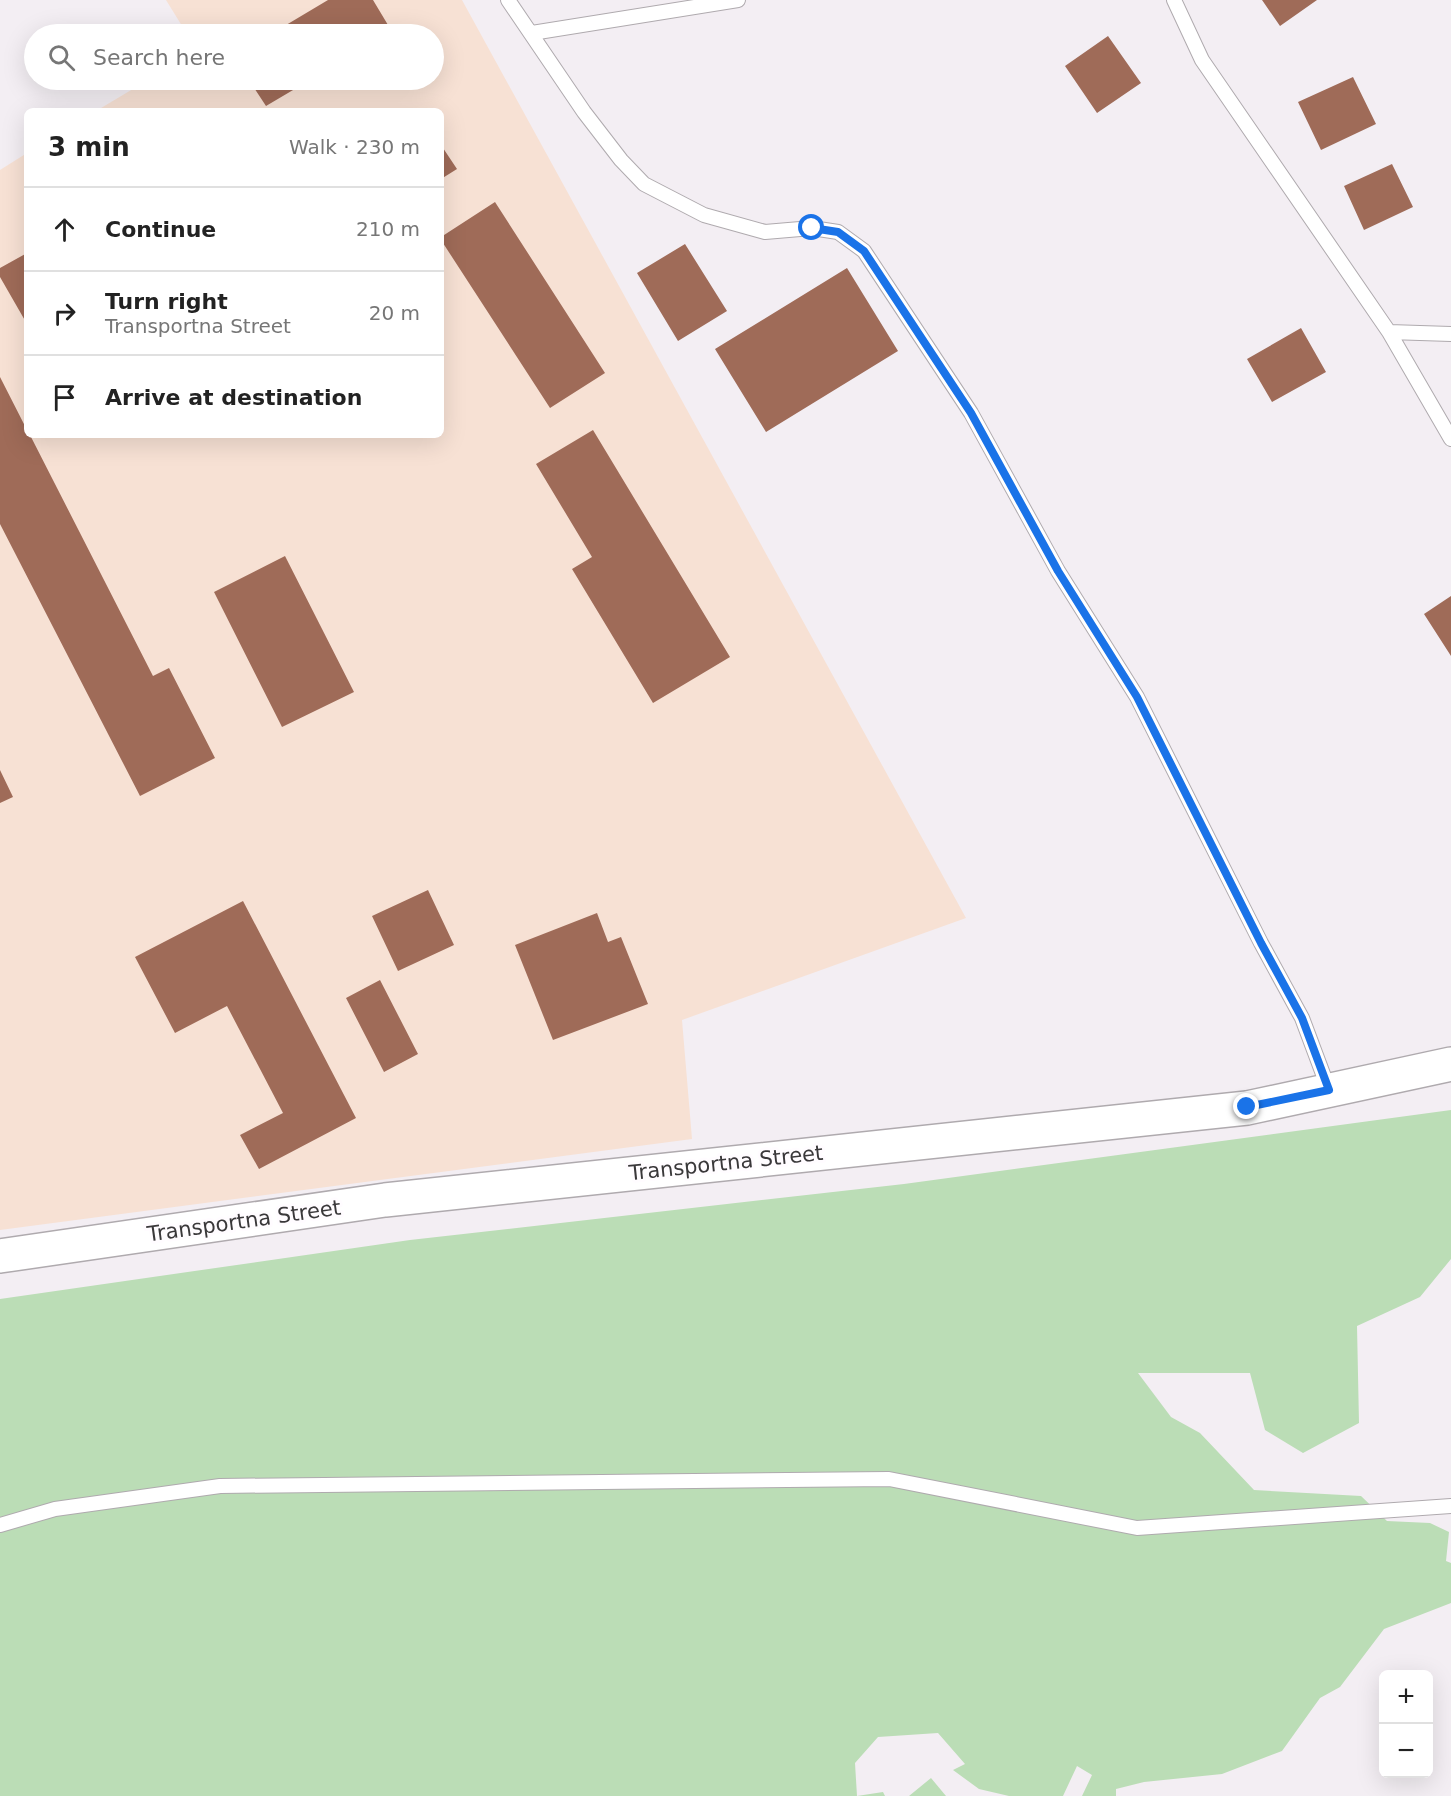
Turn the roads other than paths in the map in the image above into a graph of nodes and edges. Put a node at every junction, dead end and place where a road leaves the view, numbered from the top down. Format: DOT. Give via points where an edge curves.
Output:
graph roads {
  1 [pos="508,0"];
  2 [pos="738,0"];
  3 [pos="1174,0"];
  4 [pos="532,33"];
  5 [pos="1389,332"];
  6 [pos="1451,334"];
  7 [pos="1451,439"];
  8 [pos="1451,1064"];
  9 [pos="1329,1090"];
  10 [pos="0,1256"];
  11 [pos="1451,1506"];
  12 [pos="0,1525"];
  1 -- 4 [label="lane"];
  2 -- 4 [label="lane"];
  3 -- 5 [label="lane" via="1202,60"];
  4 -- 9 [label="lane" via="584,112 645,184 704,215 765,232 812,228 838,232 864,251 971,413 1058,571 1137,697 1302,1018"];
  5 -- 6 [label="lane"];
  5 -- 7 [label="lane"];
  8 -- 9 [label="street, Transportna Street"];
  9 -- 10 [label="street, Transportna Street" via="1247,1107 385,1200"];
  11 -- 12 [label="lane" via="1137,1528 890,1479 220,1486 55,1509"];
}
